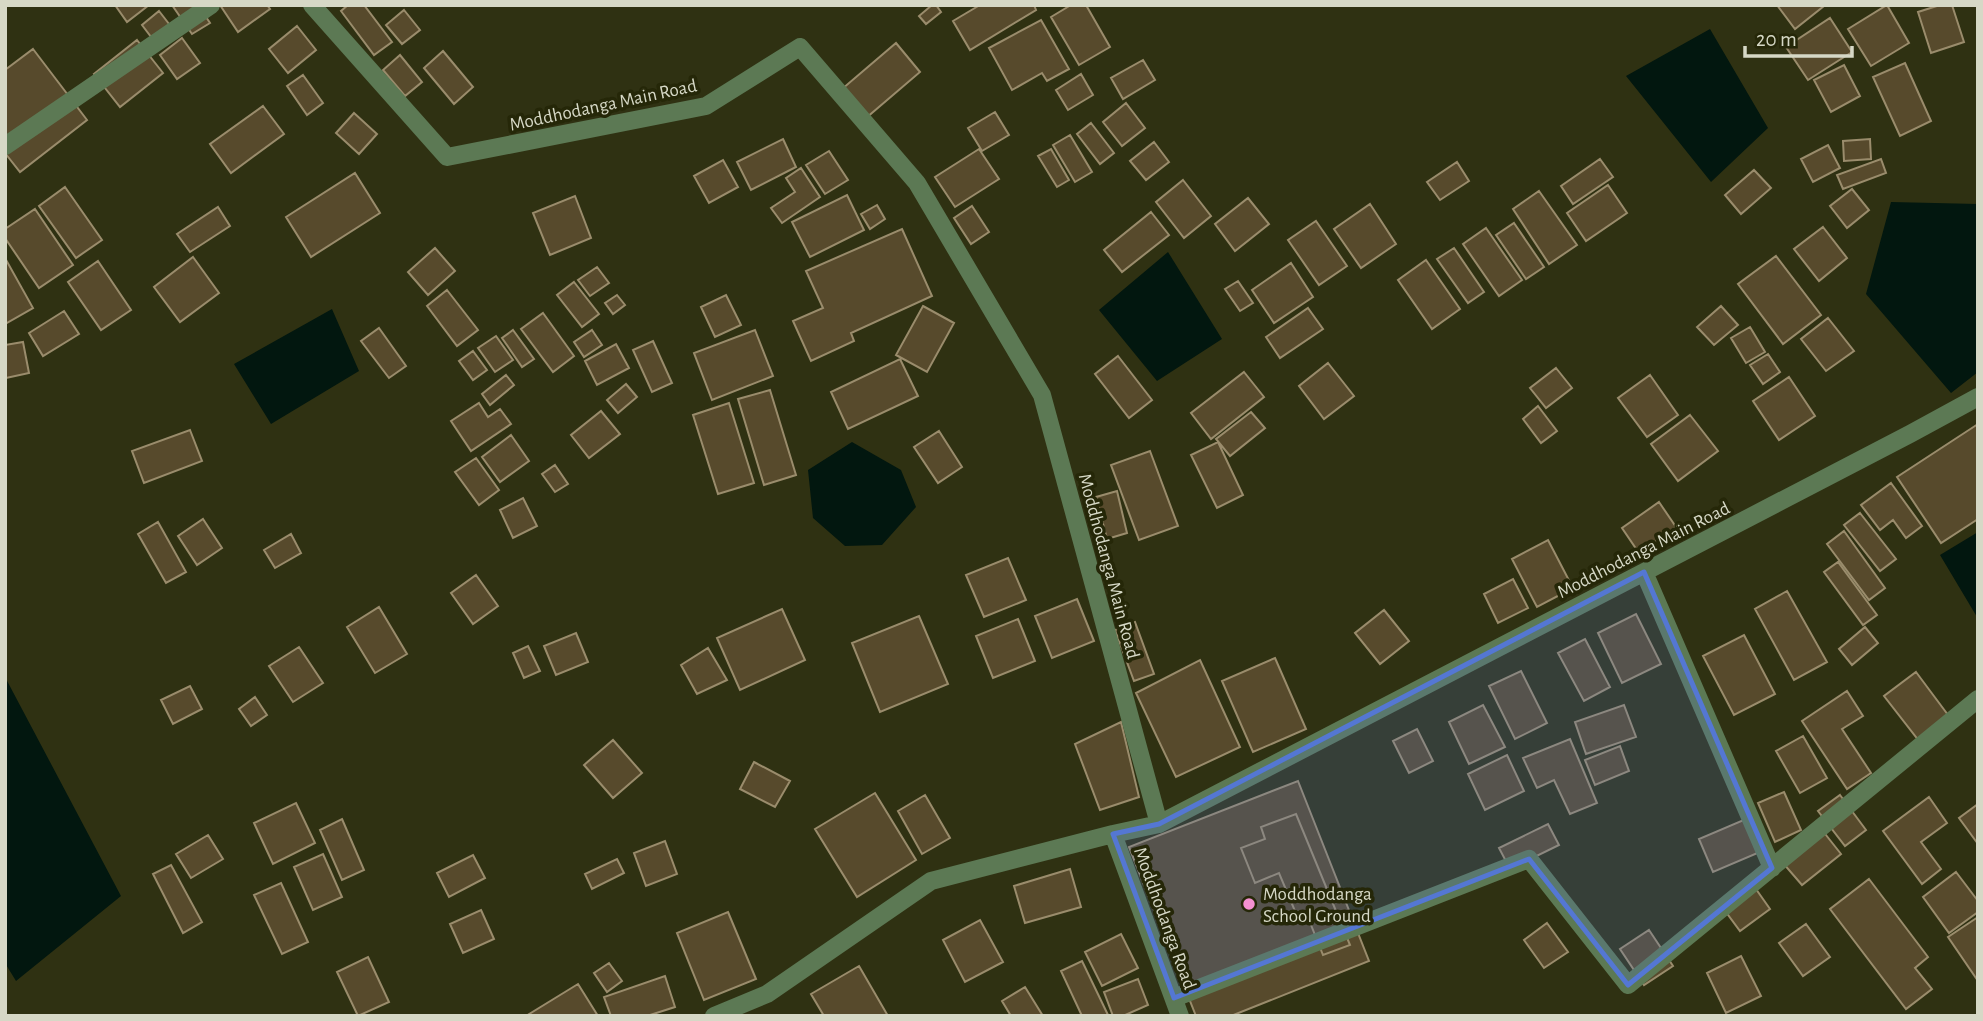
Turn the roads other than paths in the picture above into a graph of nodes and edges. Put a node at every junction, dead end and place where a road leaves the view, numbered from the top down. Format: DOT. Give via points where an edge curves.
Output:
graph roads {
  1 [pos="211,5"];
  2 [pos="312,5"];
  3 [pos="5,146"];
  4 [pos="1978,397"];
  5 [pos="1644,572"];
  6 [pos="1978,699"];
  7 [pos="1159,824"];
  8 [pos="1113,834"];
  9 [pos="1772,869"];
  10 [pos="1174,998"];
  11 [pos="714,1016"];
  12 [pos="1180,1016"];
  1 -- 3 [label="street"];
  2 -- 7 [label="street, Moddhodanga Main Road" via="447,157 706,106 800,47 917,183 1042,395"];
  4 -- 5 [label="street, Moddhodanga Main Road"];
  5 -- 7 [label="street, Moddhodanga Main Road"];
  5 -- 9 [label="street"];
  6 -- 9 [label="street"];
  7 -- 8 [label="street"];
  8 -- 10 [label="street, Moddhodanga Road"];
  8 -- 11 [label="street" via="931,881 767,994"];
  9 -- 10 [label="street" via="1628,985 1529,859"];
  10 -- 12 [label="street, Moddhodanga Road"];
}
